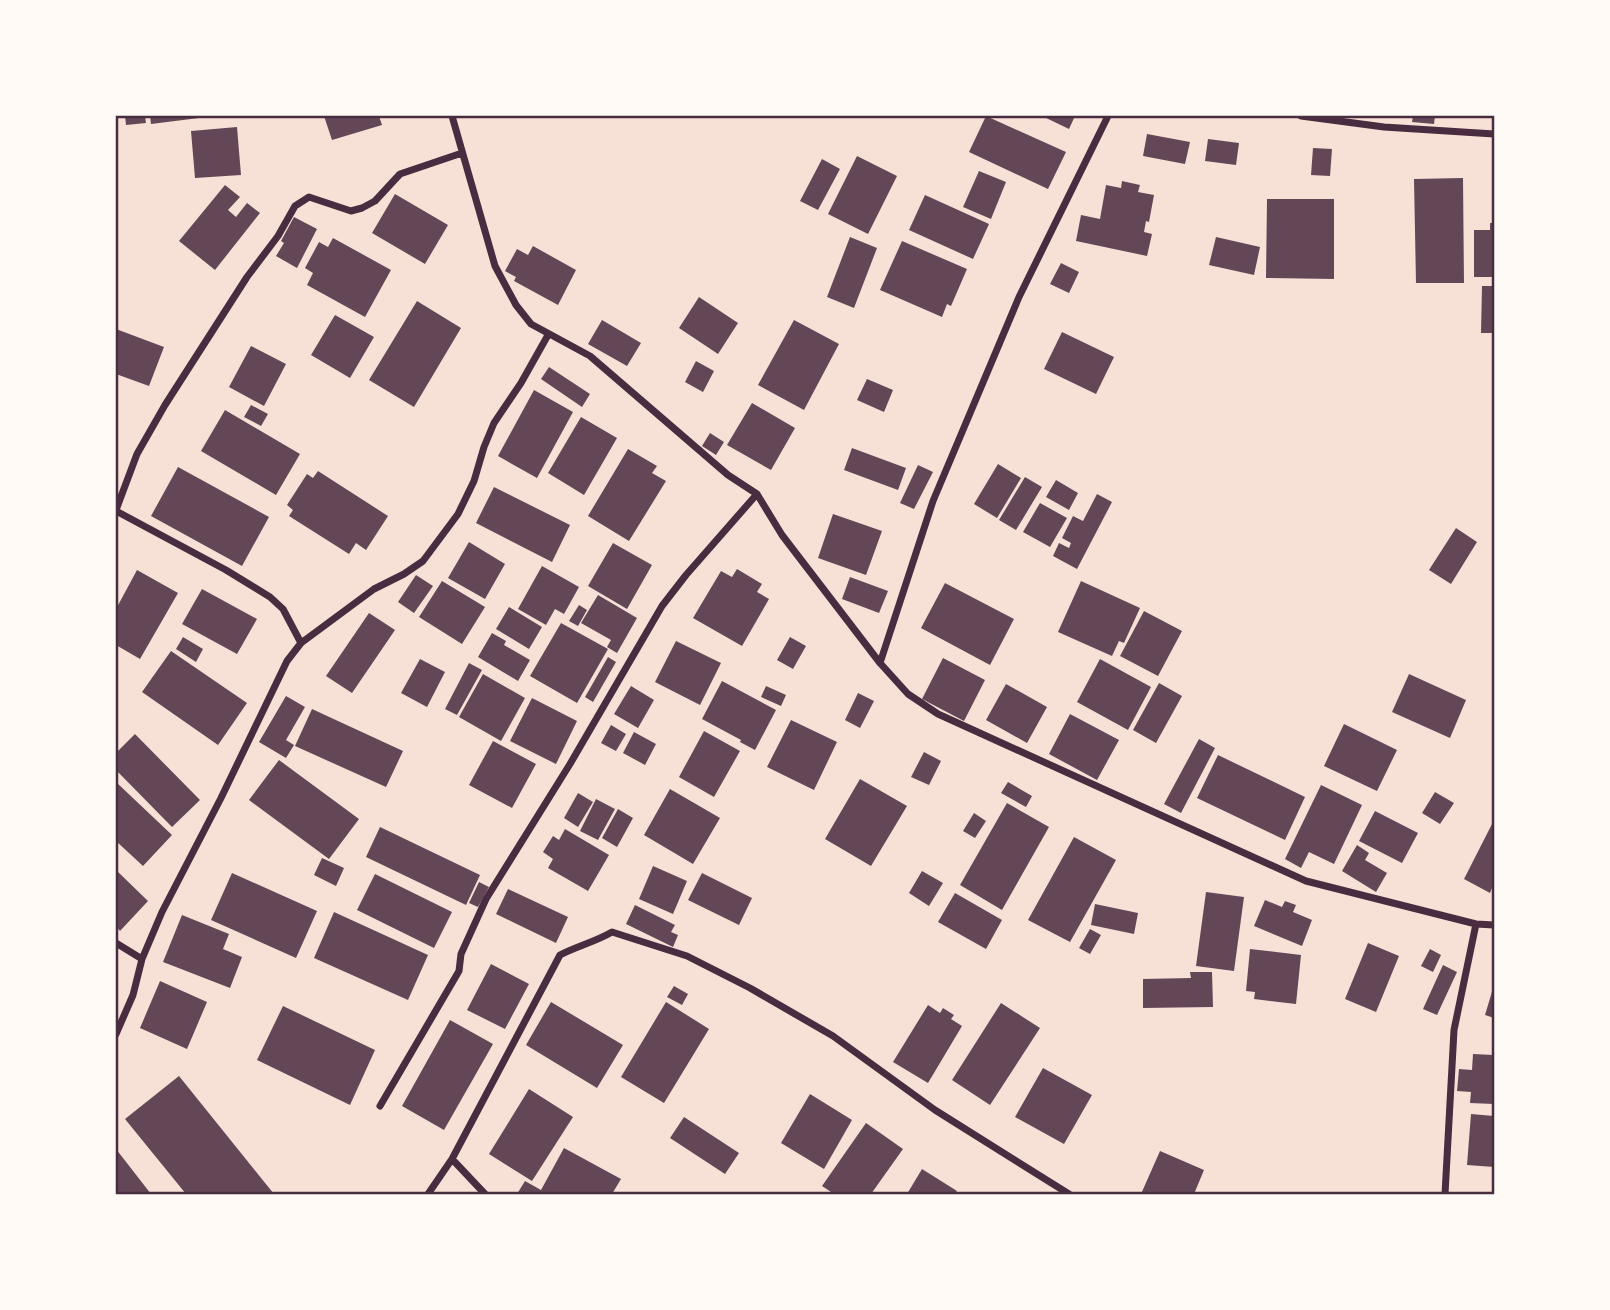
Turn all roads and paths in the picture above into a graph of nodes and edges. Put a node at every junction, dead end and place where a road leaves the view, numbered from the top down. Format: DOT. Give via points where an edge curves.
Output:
graph roads {
  1 [pos="452,116"];
  2 [pos="1108,116"];
  3 [pos="1301,116"];
  4 [pos="1494,134"];
  5 [pos="462,153"];
  6 [pos="548,335"];
  7 [pos="757,494"];
  8 [pos="116,510"];
  9 [pos="301,643"];
  10 [pos="880,663"];
  11 [pos="1476,924"];
  12 [pos="1494,925"];
  13 [pos="116,943"];
  14 [pos="142,959"];
  15 [pos="116,1034"];
  16 [pos="380,1106"];
  17 [pos="452,1159"];
  18 [pos="428,1195"];
  19 [pos="485,1195"];
  20 [pos="1069,1195"];
  21 [pos="1445,1195"];
  1 -- 5 [label="street"];
  2 -- 10 [label="street" via="1019,297 939,488"];
  3 -- 4 [label="street"];
  5 -- 6 [label="street" via="495,266 516,305 531,324"];
  5 -- 8 [label="street" via="400,174 362,208 351,211 309,197 295,206 164,405 136,454"];
  6 -- 7 [label="street" via="590,356 728,475"];
  6 -- 9 [label="street" via="494,423 458,514 423,561 374,589"];
  7 -- 10 [label="street" via="782,535"];
  7 -- 16 [label="street" via="662,606 486,899 461,954 459,971"];
  8 -- 9 [label="street" via="270,597 283,609"];
  9 -- 14 [label="street" via="287,661"];
  10 -- 11 [label="street" via="908,694 938,714 1306,881"];
  11 -- 12 [label="street"];
  11 -- 21 [label="street" via="1454,1031"];
  13 -- 14 [label="street"];
  14 -- 15 [label="street"];
  17 -- 18 [label="street"];
  17 -- 19 [label="street"];
  17 -- 20 [label="street" via="560,955 612,932 687,956 750,988 833,1036 935,1111"];
}
